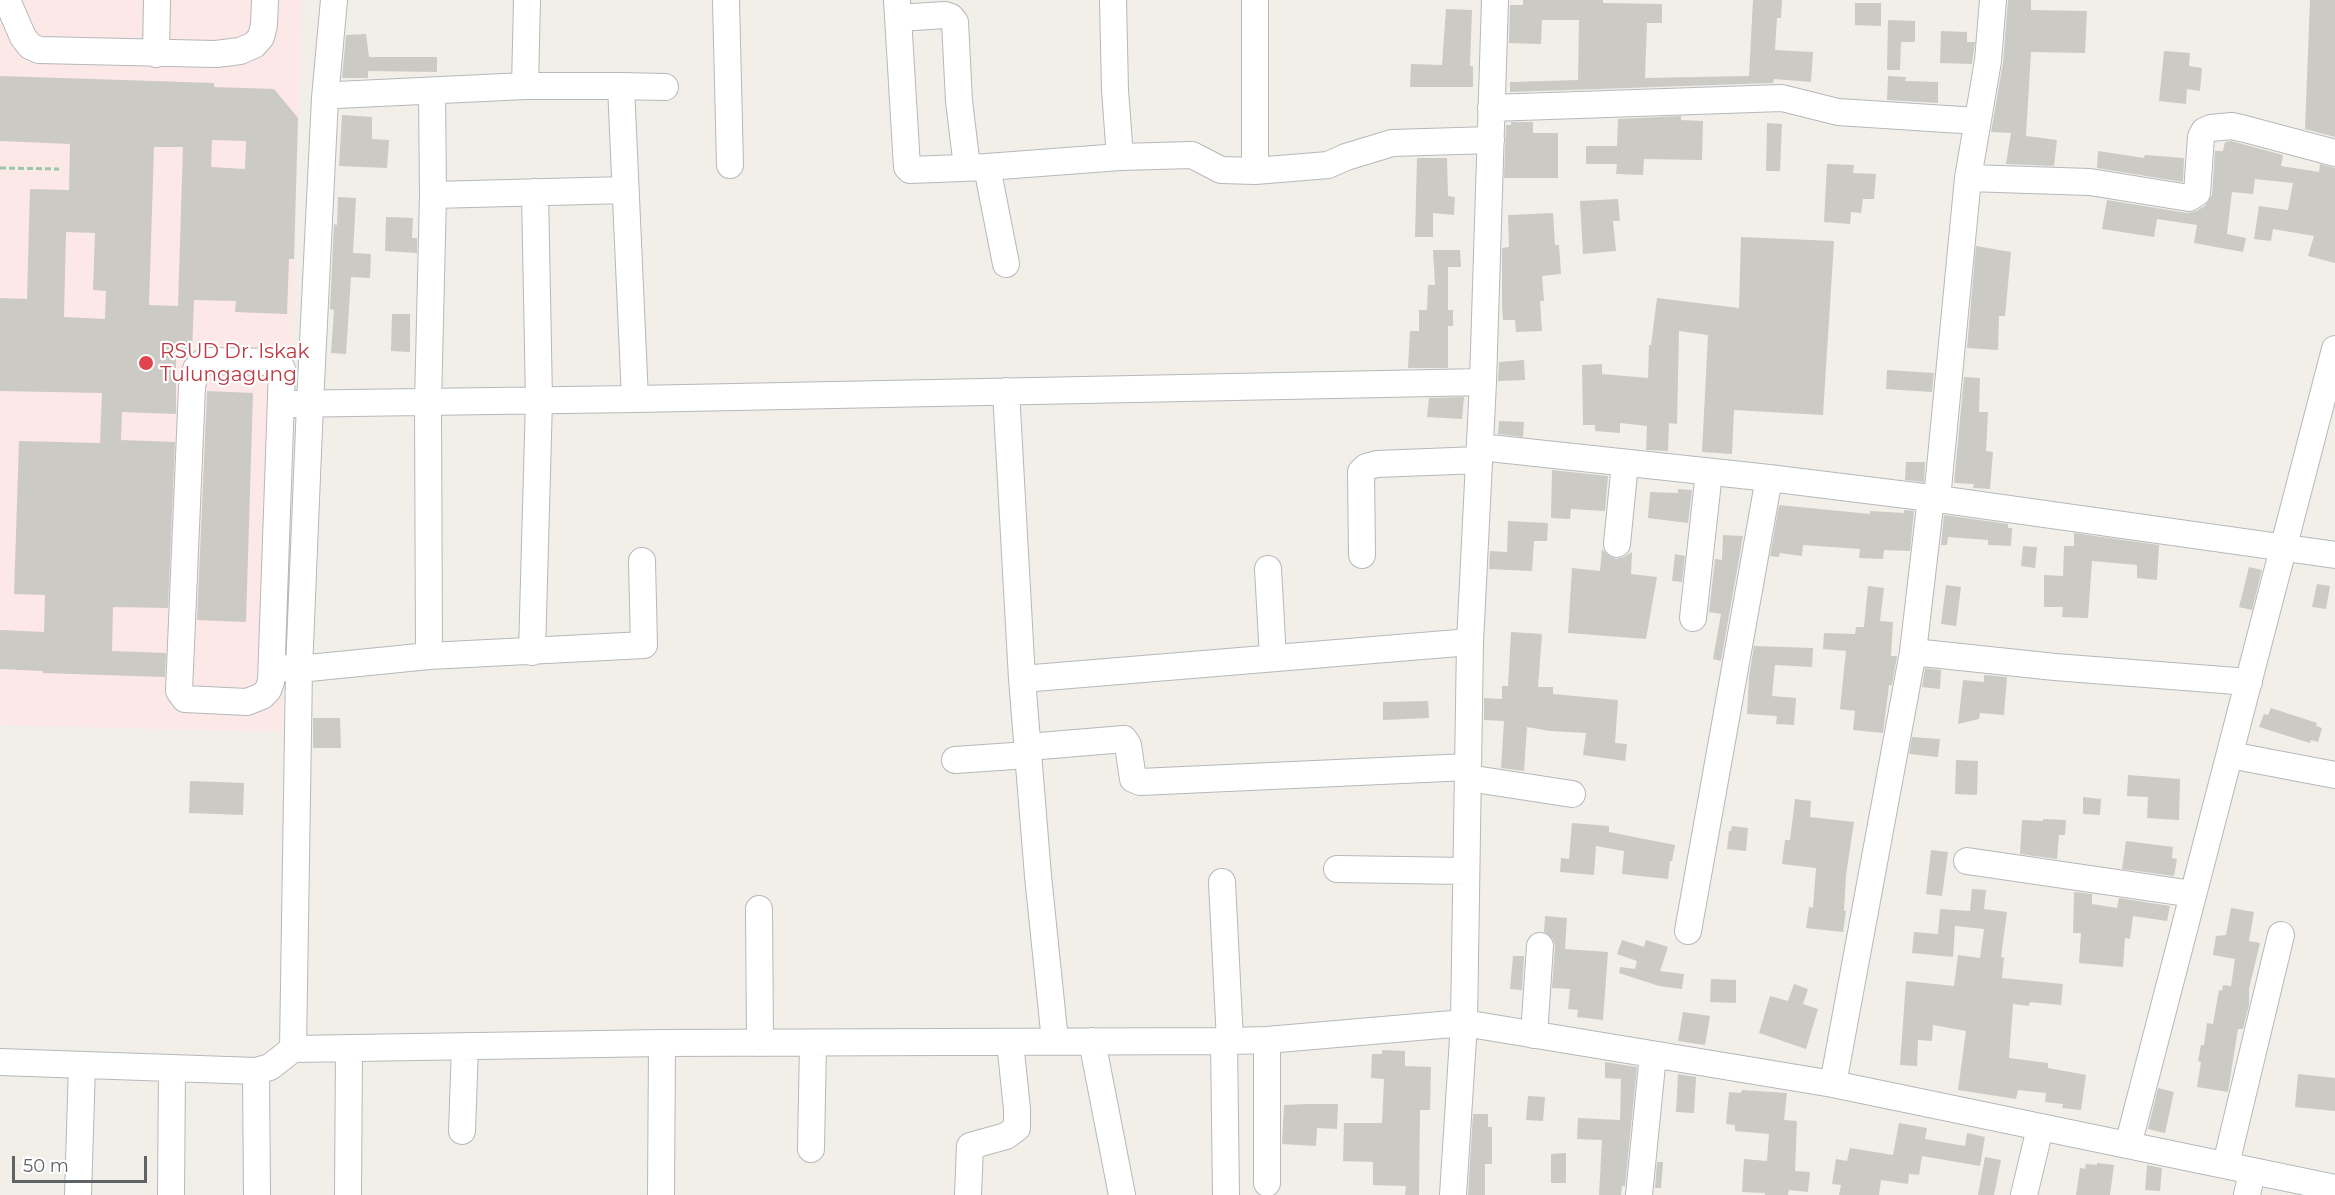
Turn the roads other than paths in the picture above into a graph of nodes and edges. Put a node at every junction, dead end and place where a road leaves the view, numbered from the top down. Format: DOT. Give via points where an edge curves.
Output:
graph roads {
  1 [pos="7,0"];
  2 [pos="157,0"];
  3 [pos="265,0"];
  4 [pos="334,0"];
  5 [pos="526,0"];
  6 [pos="726,0"];
  7 [pos="1113,0"];
  8 [pos="1255,0"];
  9 [pos="1495,0"];
  10 [pos="1993,0"];
  11 [pos="897,9"];
  12 [pos="156,54"];
  13 [pos="525,86"];
  14 [pos="621,87"];
  15 [pos="665,87"];
  16 [pos="432,91"];
  17 [pos="337,95"];
  18 [pos="1491,108"];
  19 [pos="1977,121"];
  20 [pos="1491,140"];
  21 [pos="2335,153"];
  22 [pos="1120,157"];
  23 [pos="730,165"];
  24 [pos="977,167"];
  25 [pos="1255,171"];
  26 [pos="1968,178"];
  27 [pos="625,190"];
  28 [pos="535,192"];
  29 [pos="433,195"];
  30 [pos="1006,264"];
  31 [pos="2335,349"];
  32 [pos="1483,382"];
  33 [pos="1006,391"];
  34 [pos="635,399"];
  35 [pos="539,400"];
  36 [pos="428,403"];
  37 [pos="281,404"];
  38 [pos="310,404"];
  39 [pos="1480,454"];
  40 [pos="1625,463"];
  41 [pos="1709,472"];
  42 [pos="1769,478"];
  43 [pos="1934,498"];
  44 [pos="1617,544"];
  45 [pos="2285,548"];
  46 [pos="1362,555"];
  47 [pos="2335,555"];
  48 [pos="642,561"];
  49 [pos="1268,569"];
  50 [pos="1693,618"];
  51 [pos="1470,642"];
  52 [pos="532,652"];
  53 [pos="1912,652"];
  54 [pos="429,656"];
  55 [pos="1273,658"];
  56 [pos="272,668"];
  57 [pos="299,669"];
  58 [pos="1022,679"];
  59 [pos="2249,682"];
  60 [pos="1028,751"];
  61 [pos="2230,755"];
  62 [pos="955,760"];
  63 [pos="1468,773"];
  64 [pos="2335,775"];
  65 [pos="1572,794"];
  66 [pos="1967,861"];
  67 [pos="1338,869"];
  68 [pos="1466,871"];
  69 [pos="1222,882"];
  70 [pos="2193,894"];
  71 [pos="759,909"];
  72 [pos="1688,931"];
  73 [pos="2280,935"];
  74 [pos="1540,946"];
  75 [pos="1464,1023"];
  76 [pos="1534,1035"];
  77 [pos="1267,1040"];
  78 [pos="1055,1041"];
  79 [pos="1092,1041"];
  80 [pos="1227,1041"];
  81 [pos="1010,1042"];
  82 [pos="662,1043"];
  83 [pos="760,1043"];
  84 [pos="813,1043"];
  85 [pos="465,1046"];
  86 [pos="349,1048"];
  87 [pos="293,1049"];
  88 [pos="1653,1055"];
  89 [pos="0,1062"];
  90 [pos="82,1065"];
  91 [pos="172,1069"];
  92 [pos="256,1071"];
  93 [pos="1833,1084"];
  94 [pos="2040,1128"];
  95 [pos="462,1131"];
  96 [pos="2128,1145"];
  97 [pos="811,1149"];
  98 [pos="2226,1164"];
  99 [pos="1267,1183"];
  100 [pos="2250,1183"];
  101 [pos="2335,1188"];
  102 [pos="78,1195"];
  103 [pos="171,1195"];
  104 [pos="257,1195"];
  105 [pos="348,1195"];
  106 [pos="661,1195"];
  107 [pos="968,1195"];
  108 [pos="1122,1195"];
  109 [pos="1226,1195"];
  110 [pos="1453,1195"];
  111 [pos="1639,1195"];
  112 [pos="2024,1195"];
  1 -- 12 [label="street" via="23,37 39,50"];
  2 -- 12 [label="street"];
  3 -- 12 [label="street" via="264,26 254,45 216,54"];
  4 -- 38 [label="street" via="325,98"];
  5 -- 13 [label="street"];
  6 -- 23 [label="street"];
  7 -- 22 [label="street"];
  8 -- 25 [label="street"];
  9 -- 18 [label="street"];
  10 -- 19 [label="street" via="1988,61"];
  11 -- 24 [label="street" via="945,15 955,22 959,101"];
  11 -- 24 [label="street" via="907,167"];
  13 -- 14 [label="street"];
  13 -- 16 [label="street"];
  14 -- 15 [label="street"];
  14 -- 27 [label="street"];
  16 -- 17 [label="street"];
  16 -- 29 [label="street"];
  18 -- 19 [label="street" via="1782,98 1838,112"];
  18 -- 20 [label="street"];
  19 -- 26 [label="street"];
  20 -- 25 [label="street" via="1392,144 1328,165"];
  20 -- 32 [label="street"];
  21 -- 26 [label="street" via="2232,126 2211,128 2201,137 2197,193 2189,198 2090,182"];
  22 -- 24 [label="street"];
  22 -- 25 [label="street" via="1192,155 1221,170"];
  24 -- 30 [label="street"];
  26 -- 43 [label="street"];
  27 -- 28 [label="street"];
  27 -- 34 [label="street"];
  28 -- 29 [label="street"];
  28 -- 35 [label="street"];
  29 -- 36 [label="street"];
  31 -- 45 [label="street"];
  32 -- 33 [label="street"];
  32 -- 39 [label="street"];
  33 -- 34 [label="street"];
  33 -- 58 [label="street"];
  34 -- 35 [label="street"];
  35 -- 36 [label="street"];
  35 -- 52 [label="street"];
  36 -- 38 [label="street"];
  36 -- 54 [label="street"];
  37 -- 38 [label="street"];
  37 -- 56 [label="street"];
  37 -- 56 [label="street" via="282,369 278,362 209,361 196,369 192,387 179,691 185,699 256,700 268,690"];
  38 -- 57 [label="street"];
  39 -- 40 [label="street"];
  39 -- 46 [label="street" via="1366,467 1361,472"];
  39 -- 51 [label="street"];
  40 -- 41 [label="street"];
  40 -- 44 [label="street"];
  41 -- 42 [label="street"];
  41 -- 50 [label="street"];
  42 -- 43 [label="street"];
  42 -- 72 [label="street"];
  43 -- 45 [label="street"];
  43 -- 53 [label="street"];
  45 -- 47 [label="street"];
  45 -- 59 [label="street"];
  48 -- 52 [label="street" via="644,645"];
  49 -- 55 [label="street"];
  51 -- 55 [label="street"];
  51 -- 63 [label="street"];
  52 -- 54 [label="street"];
  53 -- 59 [label="street"];
  53 -- 93 [label="street"];
  54 -- 57 [label="street"];
  55 -- 58 [label="street"];
  56 -- 57 [label="street"];
  57 -- 87 [label="street"];
  58 -- 60 [label="street"];
  59 -- 61 [label="street"];
  60 -- 62 [label="street"];
  60 -- 63 [label="street" via="1124,739 1132,779 1140,782"];
  60 -- 78 [label="street"];
  61 -- 64 [label="street"];
  61 -- 70 [label="street"];
  63 -- 65 [label="street"];
  63 -- 68 [label="street"];
  66 -- 70 [label="street"];
  67 -- 68 [label="street"];
  68 -- 75 [label="street"];
  69 -- 80 [label="street"];
  70 -- 96 [label="street"];
  71 -- 83 [label="street"];
  73 -- 98 [label="street"];
  74 -- 76 [label="street"];
  75 -- 76 [label="street"];
  75 -- 77 [label="street"];
  75 -- 110 [label="street"];
  76 -- 88 [label="street"];
  77 -- 80 [label="street"];
  77 -- 99 [label="street"];
  78 -- 79 [label="street"];
  78 -- 81 [label="street"];
  79 -- 80 [label="street"];
  79 -- 108 [label="street"];
  80 -- 109 [label="street"];
  81 -- 84 [label="street"];
  81 -- 107 [label="street" via="1017,1128 1012,1134 970,1146"];
  82 -- 83 [label="street"];
  82 -- 85 [label="street"];
  82 -- 106 [label="street"];
  83 -- 84 [label="street"];
  84 -- 97 [label="street"];
  85 -- 86 [label="street"];
  85 -- 95 [label="street"];
  86 -- 87 [label="street"];
  86 -- 105 [label="street"];
  87 -- 92 [label="street" via="270,1067"];
  88 -- 93 [label="street"];
  88 -- 111 [label="street"];
  89 -- 90 [label="street"];
  90 -- 91 [label="street"];
  90 -- 102 [label="street"];
  91 -- 92 [label="street"];
  91 -- 103 [label="street"];
  92 -- 104 [label="street"];
  93 -- 94 [label="street"];
  94 -- 96 [label="street"];
  94 -- 112 [label="street"];
  96 -- 98 [label="street"];
  98 -- 100 [label="street"];
  100 -- 101 [label="street"];
}
